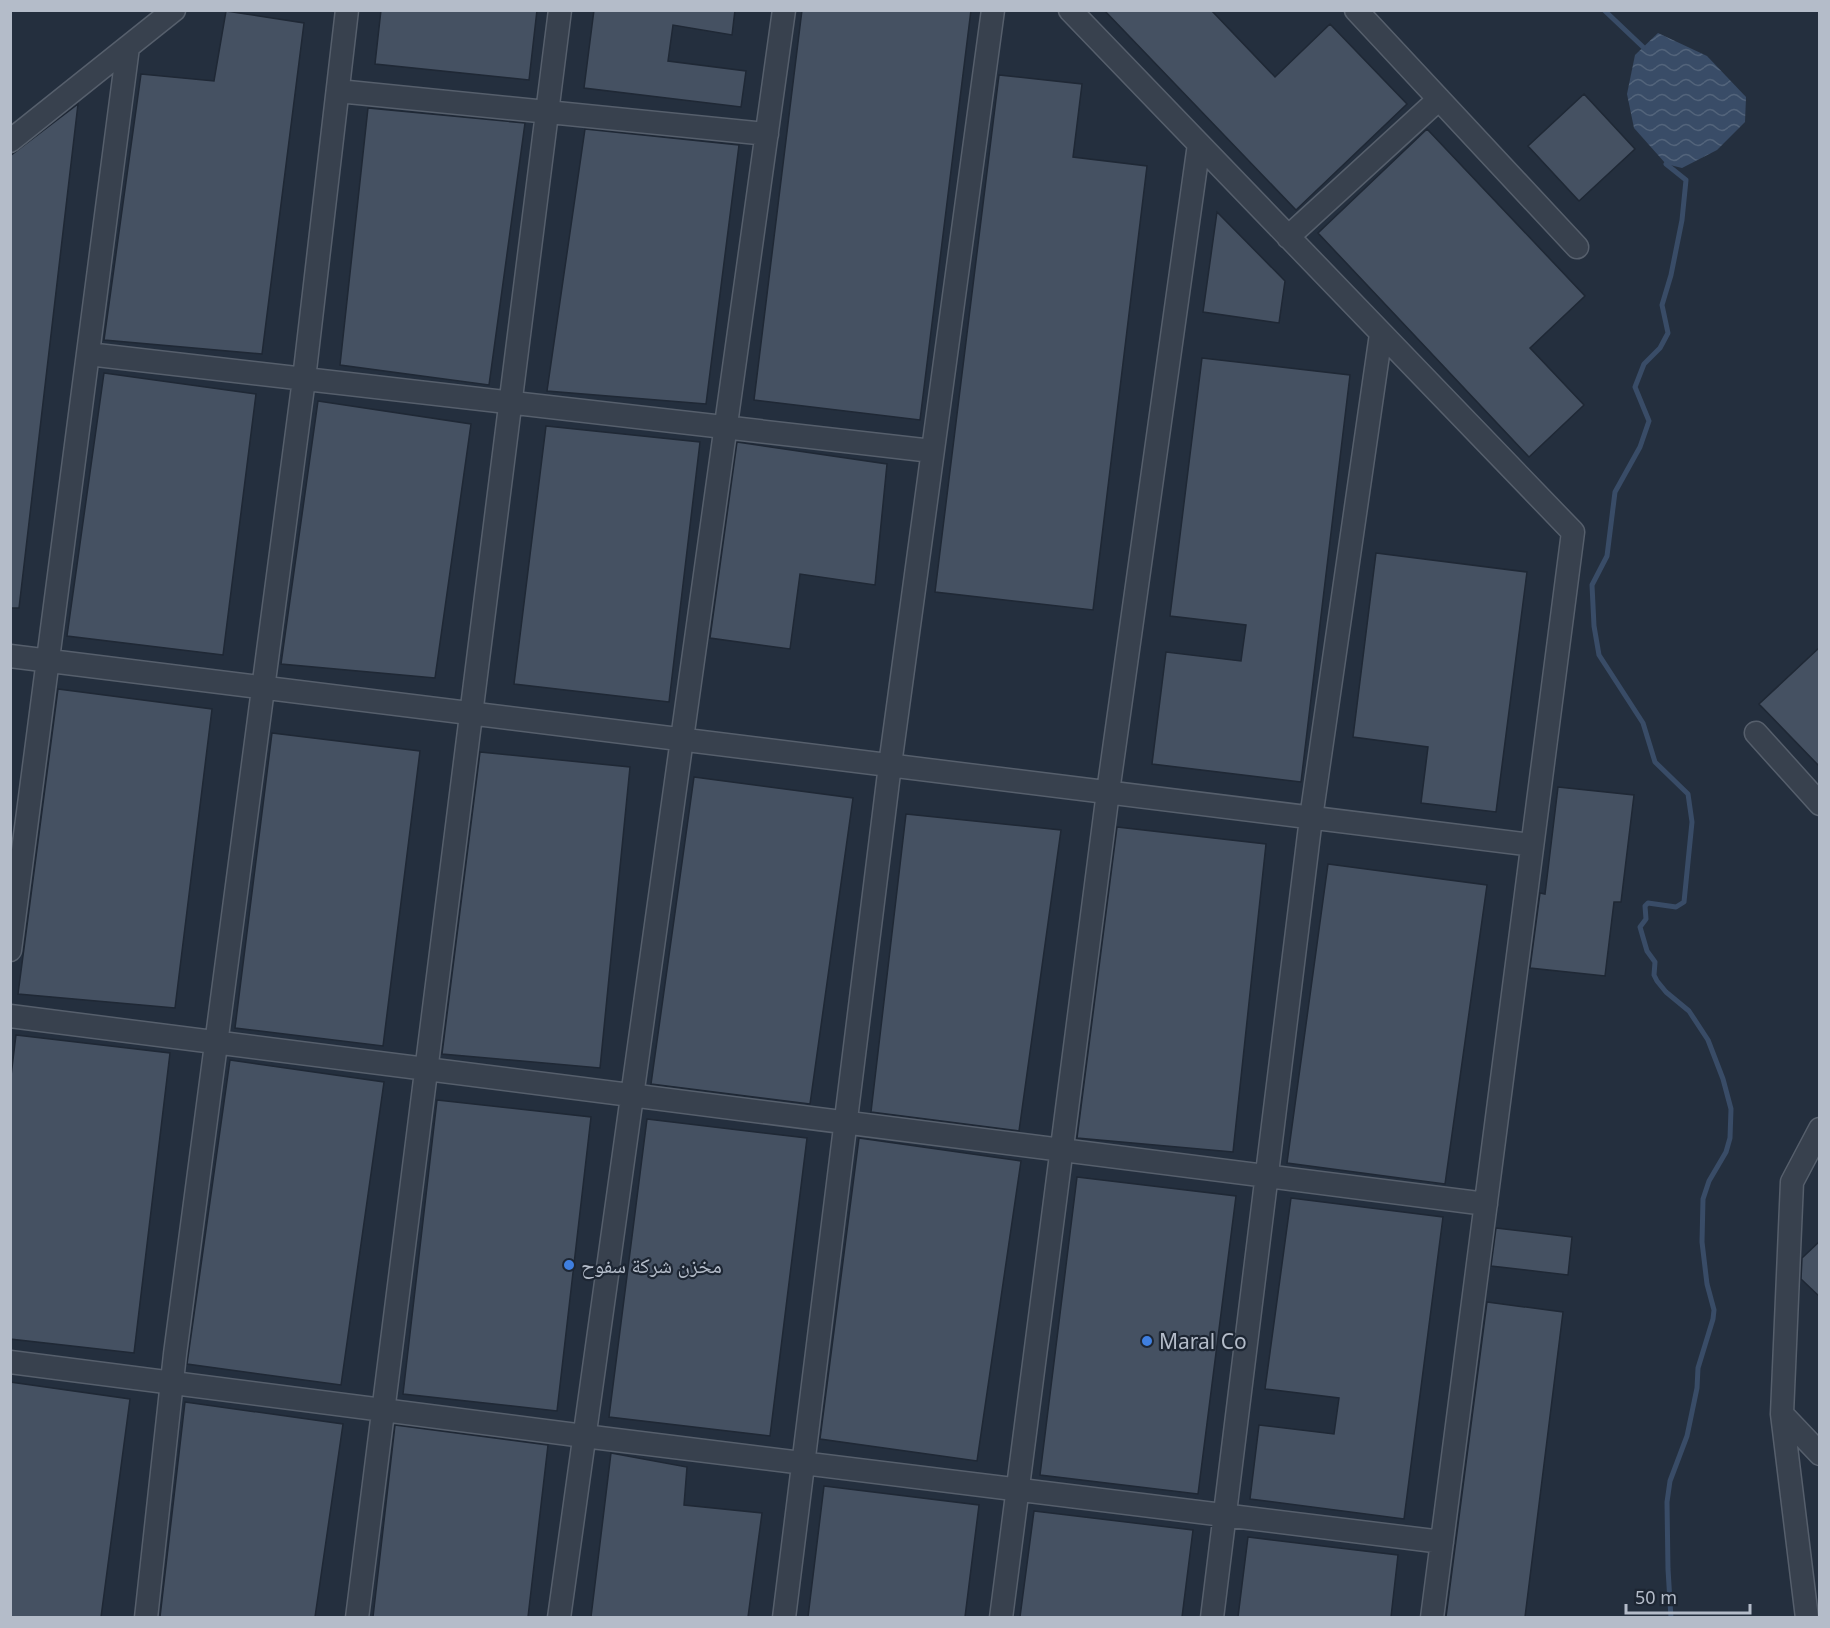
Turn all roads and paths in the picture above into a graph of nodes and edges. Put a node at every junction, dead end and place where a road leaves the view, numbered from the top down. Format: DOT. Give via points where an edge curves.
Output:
graph roads {
  1 [pos="174,10"];
  2 [pos="347,10"];
  3 [pos="560,10"];
  4 [pos="784,10"];
  5 [pos="993,10"];
  6 [pos="1070,10"];
  7 [pos="1356,10"];
  8 [pos="128,47"];
  9 [pos="338,91"];
  10 [pos="1439,99"];
  11 [pos="547,112"];
  12 [pos="767,134"];
  13 [pos="10,141"];
  14 [pos="1199,144"];
  15 [pos="1288,237"];
  16 [pos="1577,247"];
  17 [pos="1381,333"];
  18 [pos="88,354"];
  19 [pos="304,379"];
  20 [pos="510,403"];
  21 [pos="726,428"];
  22 [pos="932,451"];
  23 [pos="10,656"];
  24 [pos="48,660"];
  25 [pos="265,687"];
  26 [pos="471,713"];
  27 [pos="1756,733"];
  28 [pos="682,740"];
  29 [pos="890,765"];
  30 [pos="1107,792"];
  31 [pos="1820,804"];
  32 [pos="1311,818"];
  33 [pos="1532,845"];
  34 [pos="10,950"];
  35 [pos="10,1016"];
  36 [pos="217,1042"];
  37 [pos="426,1068"];
  38 [pos="632,1095"];
  39 [pos="845,1122"];
  40 [pos="1820,1129"];
  41 [pos="1061,1150"];
  42 [pos="1267,1176"];
  43 [pos="1485,1204"];
  44 [pos="10,1362"];
  45 [pos="172,1383"];
  46 [pos="383,1410"];
  47 [pos="1782,1414"];
  48 [pos="584,1436"];
  49 [pos="1820,1454"];
  50 [pos="803,1463"];
  51 [pos="1018,1489"];
  52 [pos="1225,1515"];
  53 [pos="1442,1542"];
  54 [pos="146,1617"];
  55 [pos="357,1617"];
  56 [pos="559,1617"];
  57 [pos="784,1617"];
  58 [pos="1001,1617"];
  59 [pos="1212,1617"];
  60 [pos="1432,1617"];
  61 [pos="1807,1617"];
  1 -- 8 [label="lane"];
  2 -- 9 [label="lane"];
  3 -- 11 [label="lane"];
  4 -- 12 [label="lane"];
  5 -- 22 [label="lane"];
  6 -- 14 [label="lane"];
  7 -- 10 [label="lane"];
  8 -- 13 [label="lane"];
  8 -- 18 [label="lane"];
  9 -- 11 [label="lane"];
  9 -- 19 [label="lane"];
  10 -- 15 [label="lane"];
  10 -- 16 [label="lane"];
  11 -- 12 [label="lane"];
  11 -- 20 [label="lane"];
  12 -- 21 [label="lane"];
  14 -- 15 [label="lane"];
  14 -- 30 [label="lane"];
  15 -- 17 [label="lane"];
  17 -- 32 [label="lane"];
  17 -- 33 [label="lane" via="1573,532"];
  18 -- 19 [label="lane"];
  18 -- 24 [label="lane"];
  19 -- 20 [label="lane"];
  19 -- 25 [label="lane"];
  20 -- 21 [label="lane"];
  20 -- 26 [label="lane"];
  21 -- 22 [label="lane"];
  21 -- 28 [label="lane"];
  22 -- 29 [label="lane"];
  23 -- 24 [label="lane"];
  24 -- 25 [label="lane"];
  24 -- 34 [label="lane"];
  25 -- 26 [label="lane"];
  25 -- 36 [label="lane"];
  26 -- 28 [label="lane"];
  26 -- 37 [label="lane"];
  27 -- 31 [label="lane"];
  28 -- 29 [label="lane"];
  28 -- 38 [label="lane"];
  29 -- 30 [label="lane"];
  29 -- 39 [label="lane"];
  30 -- 32 [label="lane"];
  30 -- 41 [label="lane"];
  32 -- 33 [label="lane"];
  32 -- 42 [label="lane"];
  33 -- 43 [label="lane"];
  35 -- 36 [label="lane"];
  36 -- 37 [label="lane"];
  36 -- 45 [label="lane"];
  37 -- 38 [label="lane"];
  37 -- 46 [label="lane"];
  38 -- 39 [label="lane"];
  38 -- 48 [label="lane"];
  39 -- 41 [label="lane"];
  39 -- 50 [label="lane"];
  40 -- 47 [label="lane" via="1792,1182"];
  41 -- 42 [label="lane"];
  41 -- 51 [label="lane"];
  42 -- 43 [label="lane"];
  42 -- 52 [label="lane"];
  43 -- 53 [label="lane"];
  44 -- 45 [label="lane"];
  45 -- 46 [label="lane"];
  45 -- 54 [label="lane"];
  46 -- 48 [label="lane"];
  46 -- 55 [label="lane"];
  47 -- 49 [label="lane"];
  47 -- 61 [label="lane"];
  48 -- 50 [label="lane"];
  48 -- 56 [label="lane"];
  50 -- 51 [label="lane"];
  50 -- 57 [label="lane"];
  51 -- 52 [label="lane"];
  51 -- 58 [label="lane"];
  52 -- 53 [label="lane"];
  52 -- 59 [label="lane"];
  53 -- 60 [label="lane"];
}
